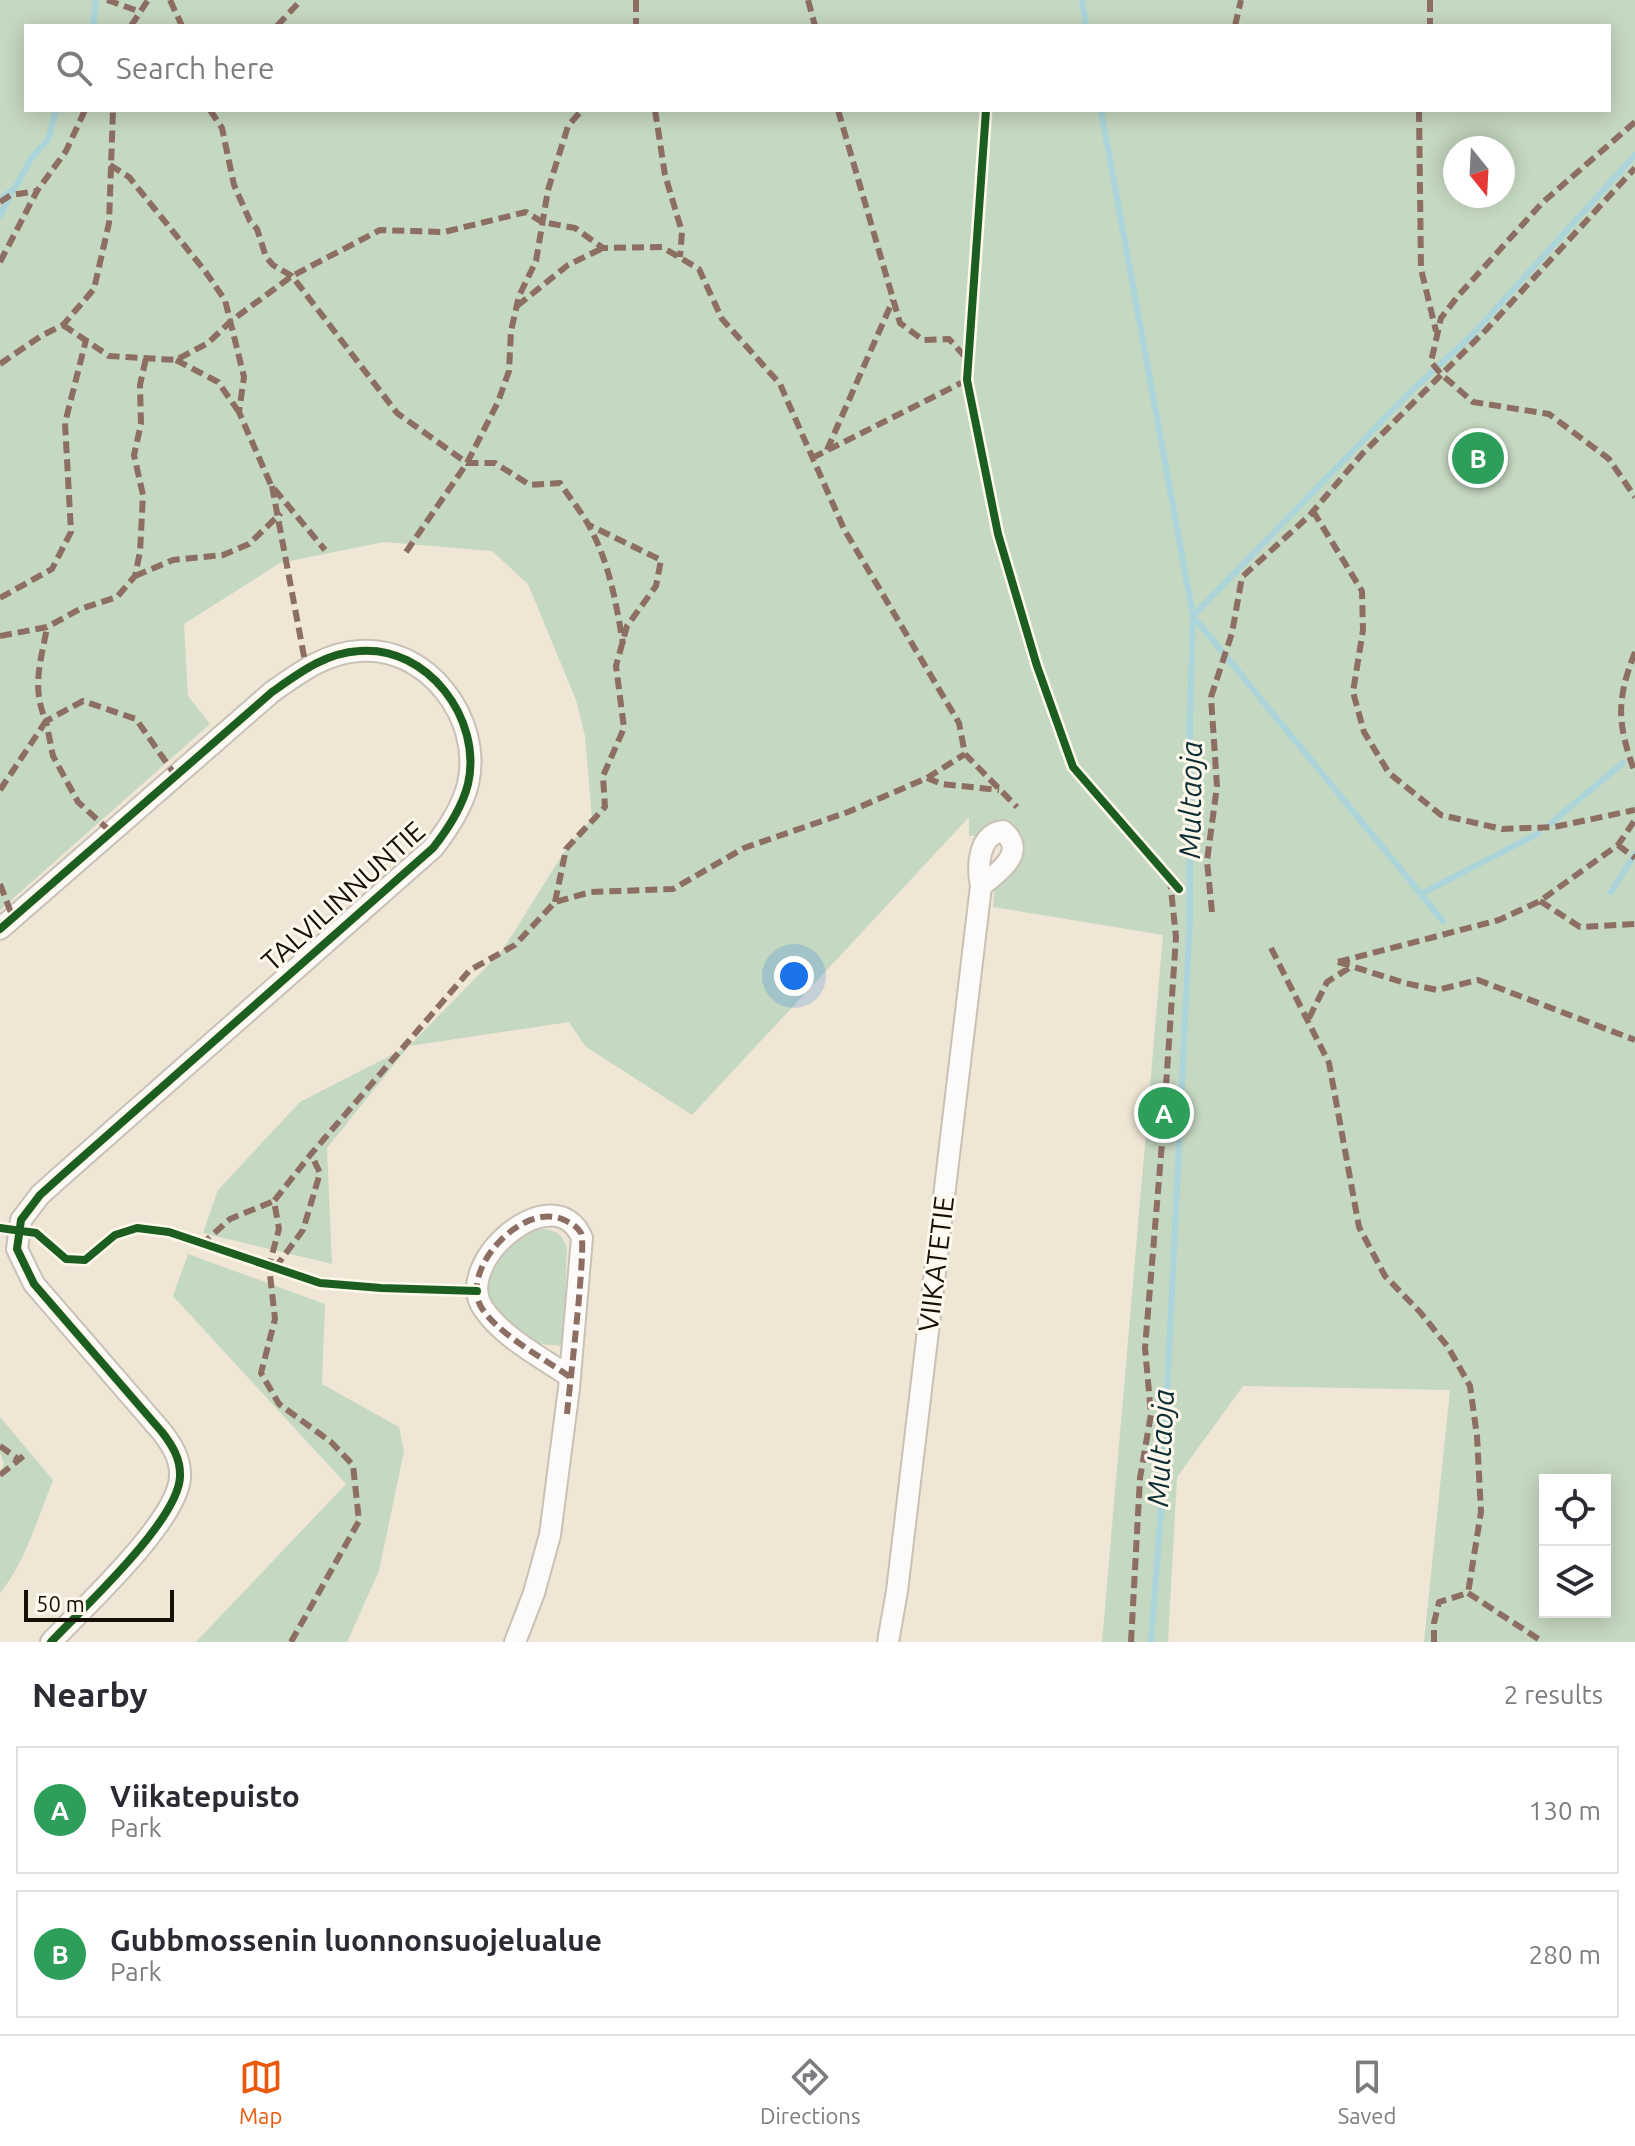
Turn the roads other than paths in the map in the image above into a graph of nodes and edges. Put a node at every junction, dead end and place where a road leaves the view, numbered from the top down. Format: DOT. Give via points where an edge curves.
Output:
graph roads {
  1 [pos="981,886"];
  2 [pos="0,929"];
  3 [pos="570,1377"];
  4 [pos="51,1642"];
  5 [pos="515,1642"];
  6 [pos="888,1642"];
  1 -- 6 [label="street, VIIKATETIE"];
  2 -- 4 [label="street, TALVILINNUNTIE" via="306,667 339,654 386,652 418,666 456,707 469,745 468,783 456,816 433,848 60,1177 21,1220 17,1249 27,1274 170,1443 180,1476 162,1522"];
  3 -- 3 [label="street" via="582,1238 573,1224 553,1216 533,1217 493,1249 477,1291 495,1323"];
  3 -- 5 [label="street" via="550,1535"];
}
